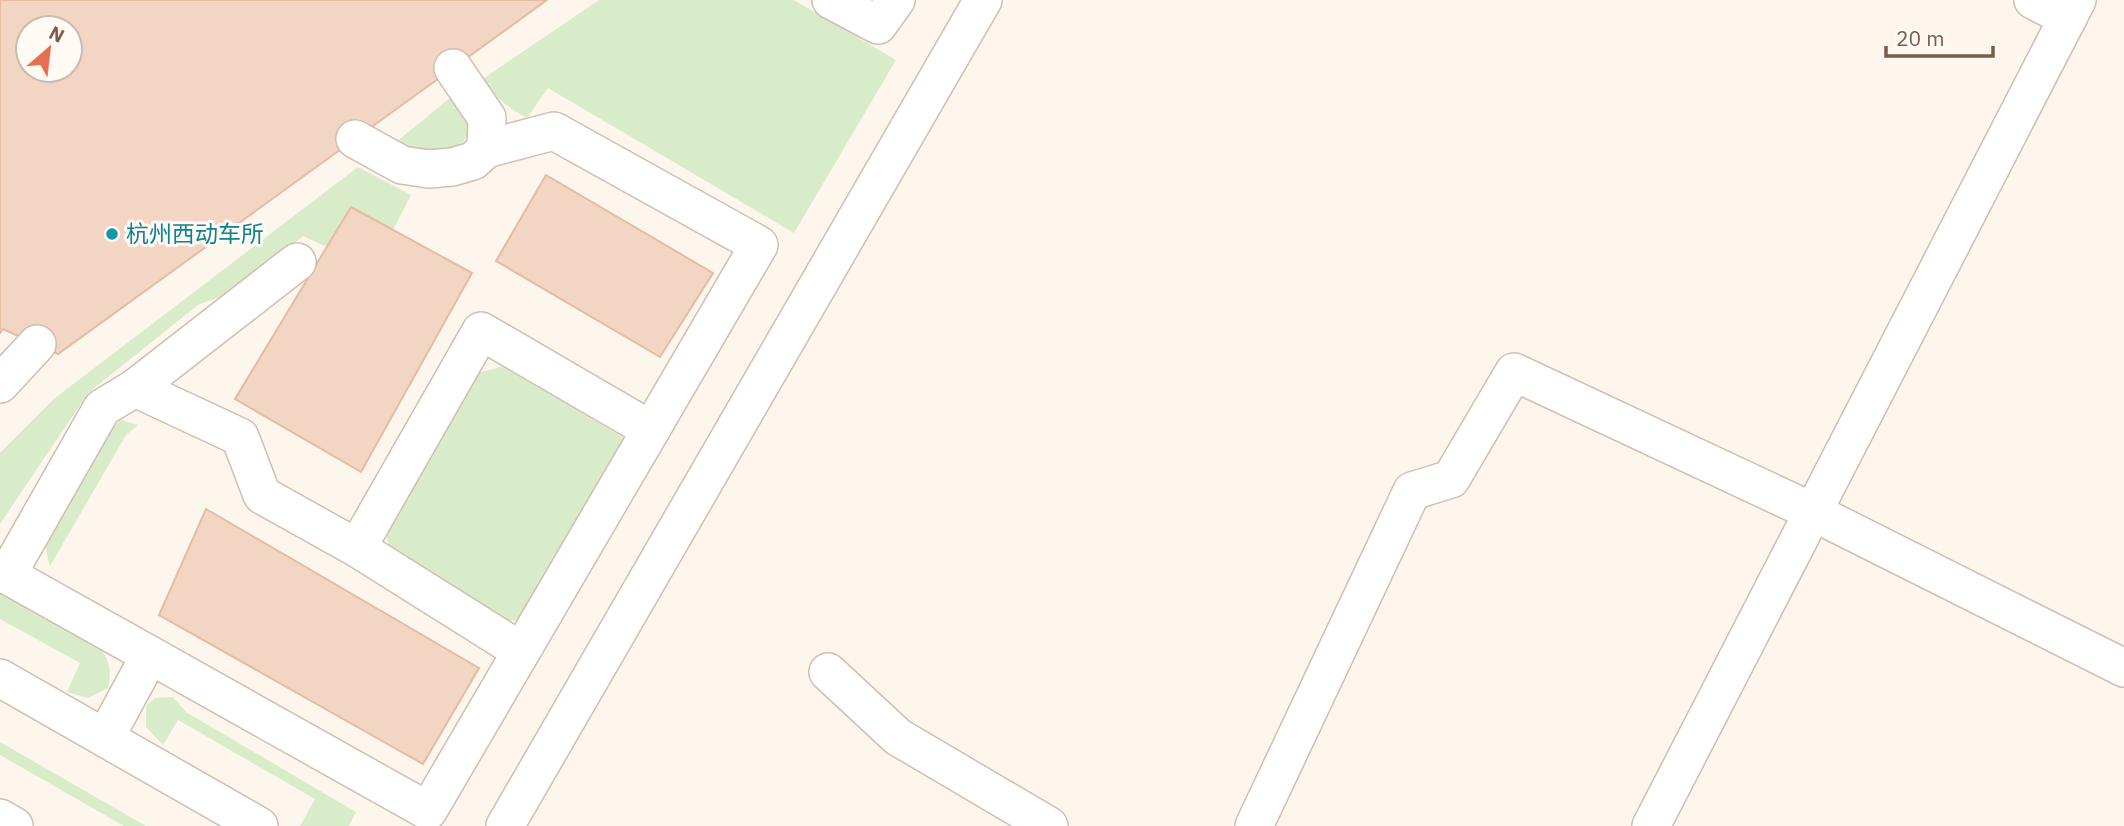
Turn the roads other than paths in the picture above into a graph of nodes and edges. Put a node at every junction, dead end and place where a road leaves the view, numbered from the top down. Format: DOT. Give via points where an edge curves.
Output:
graph roads {
  1 [pos="831,0"];
  2 [pos="896,0"];
  3 [pos="983,0"];
  4 [pos="2033,0"];
  5 [pos="2072,9"];
  6 [pos="453,68"];
  7 [pos="355,139"];
  8 [pos="486,149"];
  9 [pos="298,262"];
  10 [pos="37,344"];
  11 [pos="0,384"];
  12 [pos="135,388"];
  13 [pos="651,430"];
  14 [pos="1813,512"];
  15 [pos="357,548"];
  16 [pos="4,573"];
  17 [pos="521,651"];
  18 [pos="150,655"];
  19 [pos="2124,668"];
  20 [pos="828,672"];
  21 [pos="0,678"];
  22 [pos="105,738"];
  23 [pos="0,818"];
  24 [pos="15,826"];
  25 [pos="260,826"];
  26 [pos="505,826"];
  27 [pos="1049,826"];
  28 [pos="1254,826"];
  29 [pos="1651,826"];
  1 -- 2 [label="street" via="878,25"];
  3 -- 26 [label="street"];
  4 -- 5 [label="street"];
  5 -- 14 [label="street"];
  6 -- 8 [label="street" via="487,118"];
  7 -- 8 [label="street" via="402,165 429,169 473,161"];
  8 -- 13 [label="street" via="554,131 759,245"];
  9 -- 12 [label="street"];
  10 -- 11 [label="street"];
  12 -- 15 [label="street" via="240,437 262,495"];
  12 -- 16 [label="street" via="102,408"];
  13 -- 15 [label="street" via="481,331"];
  13 -- 17 [label="street"];
  14 -- 19 [label="street"];
  14 -- 28 [label="street" via="1514,372 1451,479 1412,491"];
  14 -- 29 [label="street"];
  15 -- 17 [label="street"];
  16 -- 18 [label="street"];
  17 -- 18 [label="street" via="428,811"];
  18 -- 22 [label="street"];
  20 -- 27 [label="street" via="898,737"];
  21 -- 22 [label="street"];
  22 -- 25 [label="street"];
  23 -- 24 [label="street"];
}
